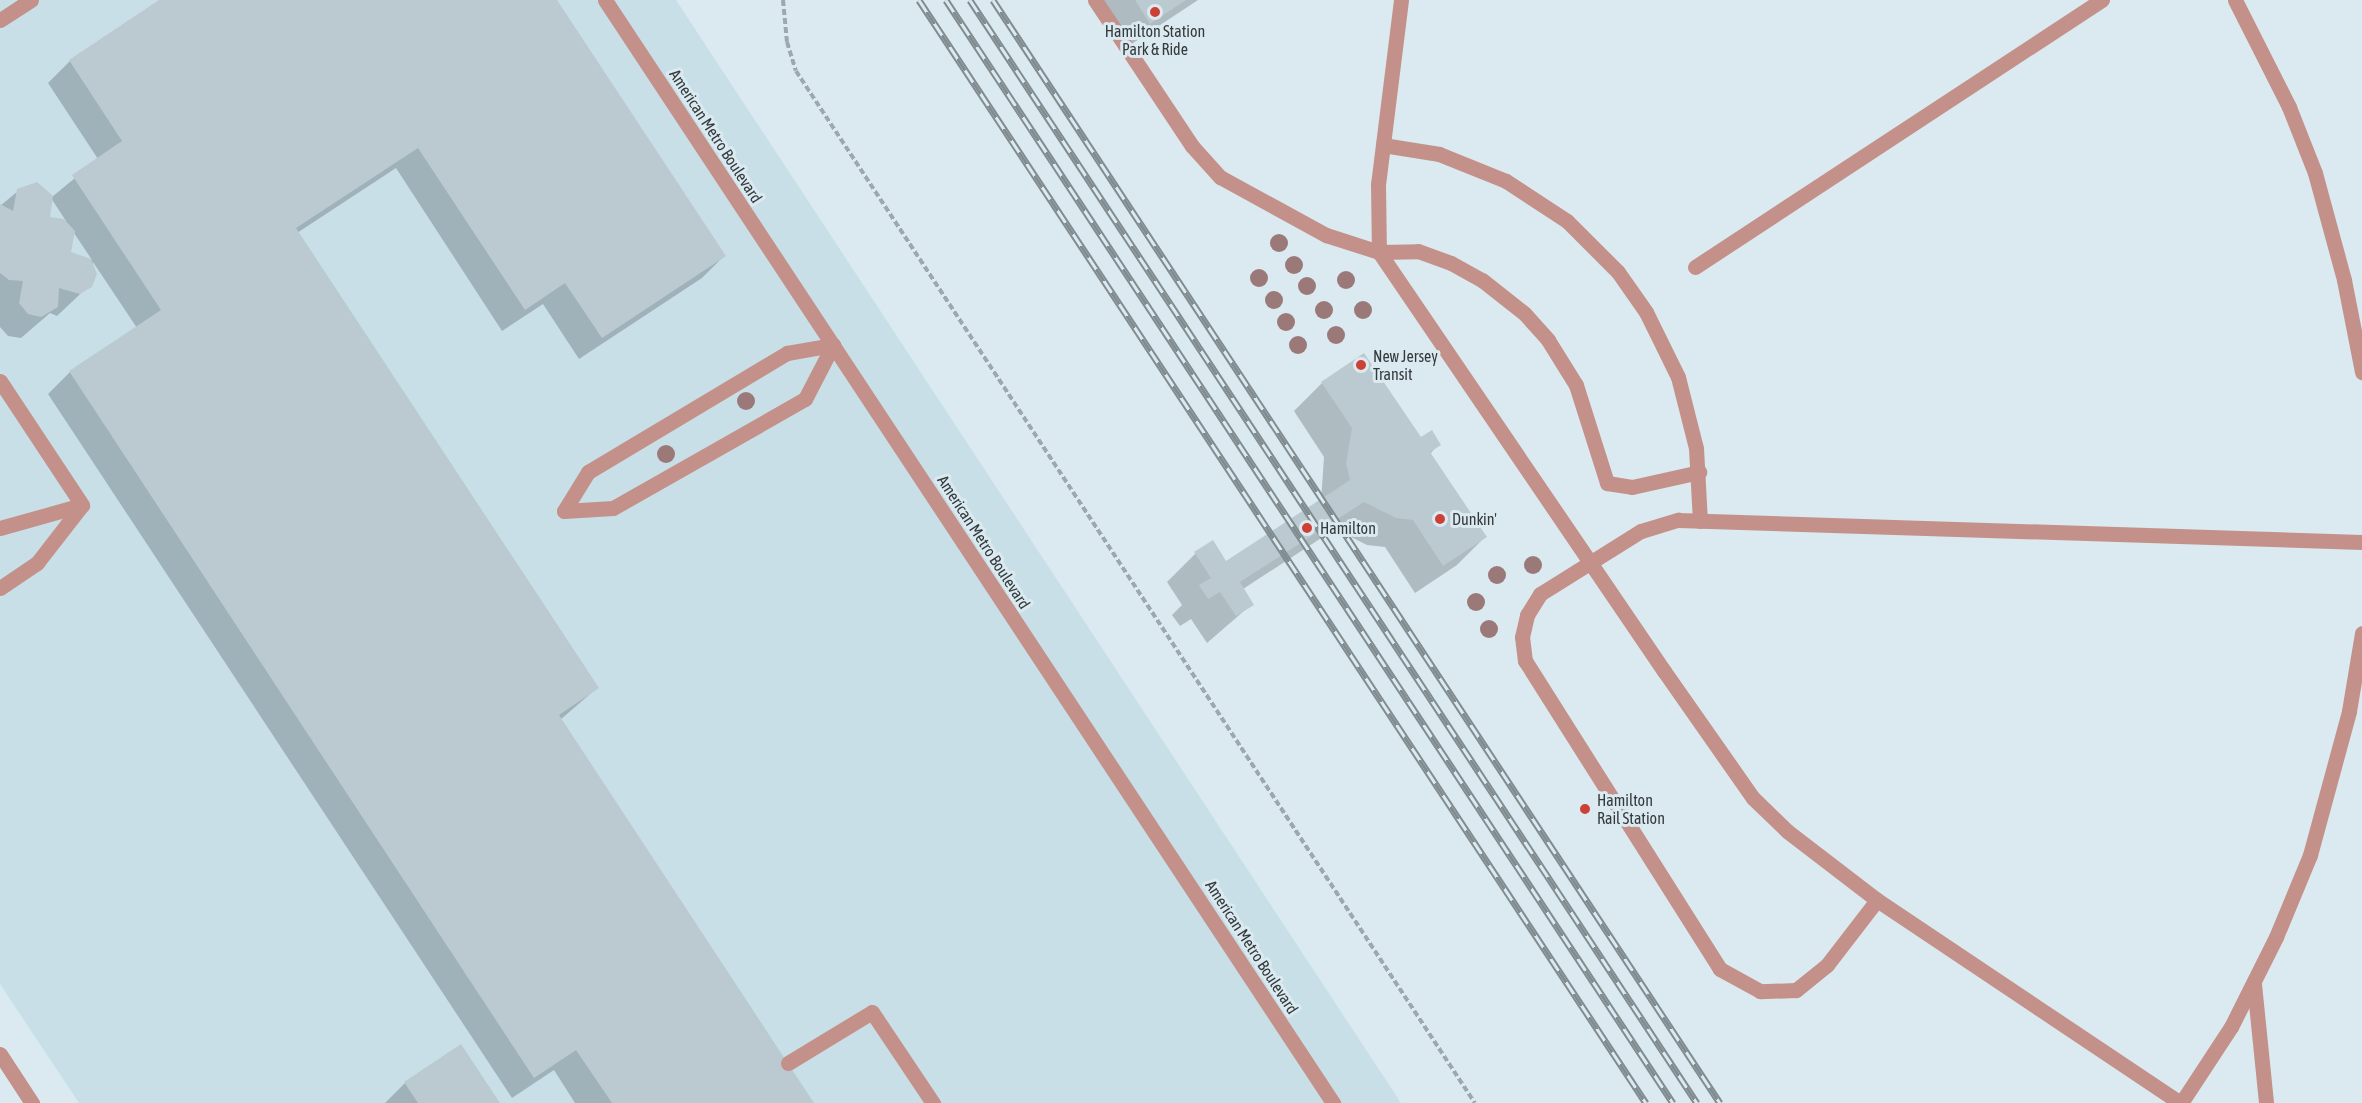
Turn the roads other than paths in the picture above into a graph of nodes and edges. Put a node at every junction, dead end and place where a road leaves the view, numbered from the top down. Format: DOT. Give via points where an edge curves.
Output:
graph roads {
  1 [pos="31,0"];
  2 [pos="605,0"];
  3 [pos="1095,0"];
  4 [pos="1401,0"];
  5 [pos="2102,0"];
  6 [pos="2235,0"];
  7 [pos="0,20"];
  8 [pos="1383,145"];
  9 [pos="1379,252"];
  10 [pos="1695,267"];
  11 [pos="2354,331"];
  12 [pos="833,345"];
  13 [pos="2362,345"];
  14 [pos="2362,372"];
  15 [pos="0,381"];
  16 [pos="1699,472"];
  17 [pos="81,506"];
  18 [pos="1700,520"];
  19 [pos="0,528"];
  20 [pos="2362,542"];
  21 [pos="1590,560"];
  22 [pos="0,588"];
  23 [pos="2362,633"];
  24 [pos="1877,900"];
  25 [pos="2254,983"];
  26 [pos="0,1054"];
  27 [pos="788,1063"];
  28 [pos="32,1103"];
  29 [pos="933,1103"];
  30 [pos="1333,1103"];
  31 [pos="2180,1103"];
  32 [pos="2266,1103"];
  1 -- 7 [label="street"];
  2 -- 12 [label="street, American Metro Boulevard"];
  3 -- 9 [label="street" via="1212,172 1326,235"];
  4 -- 8 [label="street"];
  5 -- 10 [label="street"];
  6 -- 11 [label="street" via="2289,107 2315,173"];
  8 -- 9 [label="street" via="1377,196"];
  8 -- 16 [label="street" via="1438,154 1506,181 1548,207 1602,254 1647,312 1678,377 1692,424"];
  9 -- 16 [label="street" via="1418,251 1451,263 1482,280 1524,313 1548,340 1576,385 1595,435 1602,477 1610,486 1632,487"];
  9 -- 21 [label="street"];
  11 -- 13 [label="street"];
  11 -- 14 [label="street"];
  12 -- 12 [label="street" via="787,353 588,472 564,511 613,508 805,399"];
  12 -- 30 [label="street, American Metro Boulevard"];
  15 -- 17 [label="street"];
  16 -- 18 [label="street"];
  17 -- 19 [label="street"];
  17 -- 22 [label="street" via="36,563"];
  18 -- 20 [label="street"];
  18 -- 21 [label="street" via="1653,526"];
  21 -- 24 [label="street" via="1753,798 1787,831"];
  21 -- 24 [label="street" via="1540,594 1527,615 1522,637 1526,661 1720,969 1760,991 1796,990 1827,965"];
  23 -- 25 [label="street" via="2349,711 2310,855"];
  24 -- 31 [label="street"];
  25 -- 31 [label="street" via="2231,1028"];
  25 -- 32 [label="street"];
  26 -- 28 [label="street"];
  27 -- 29 [label="street" via="872,1012"];
}
